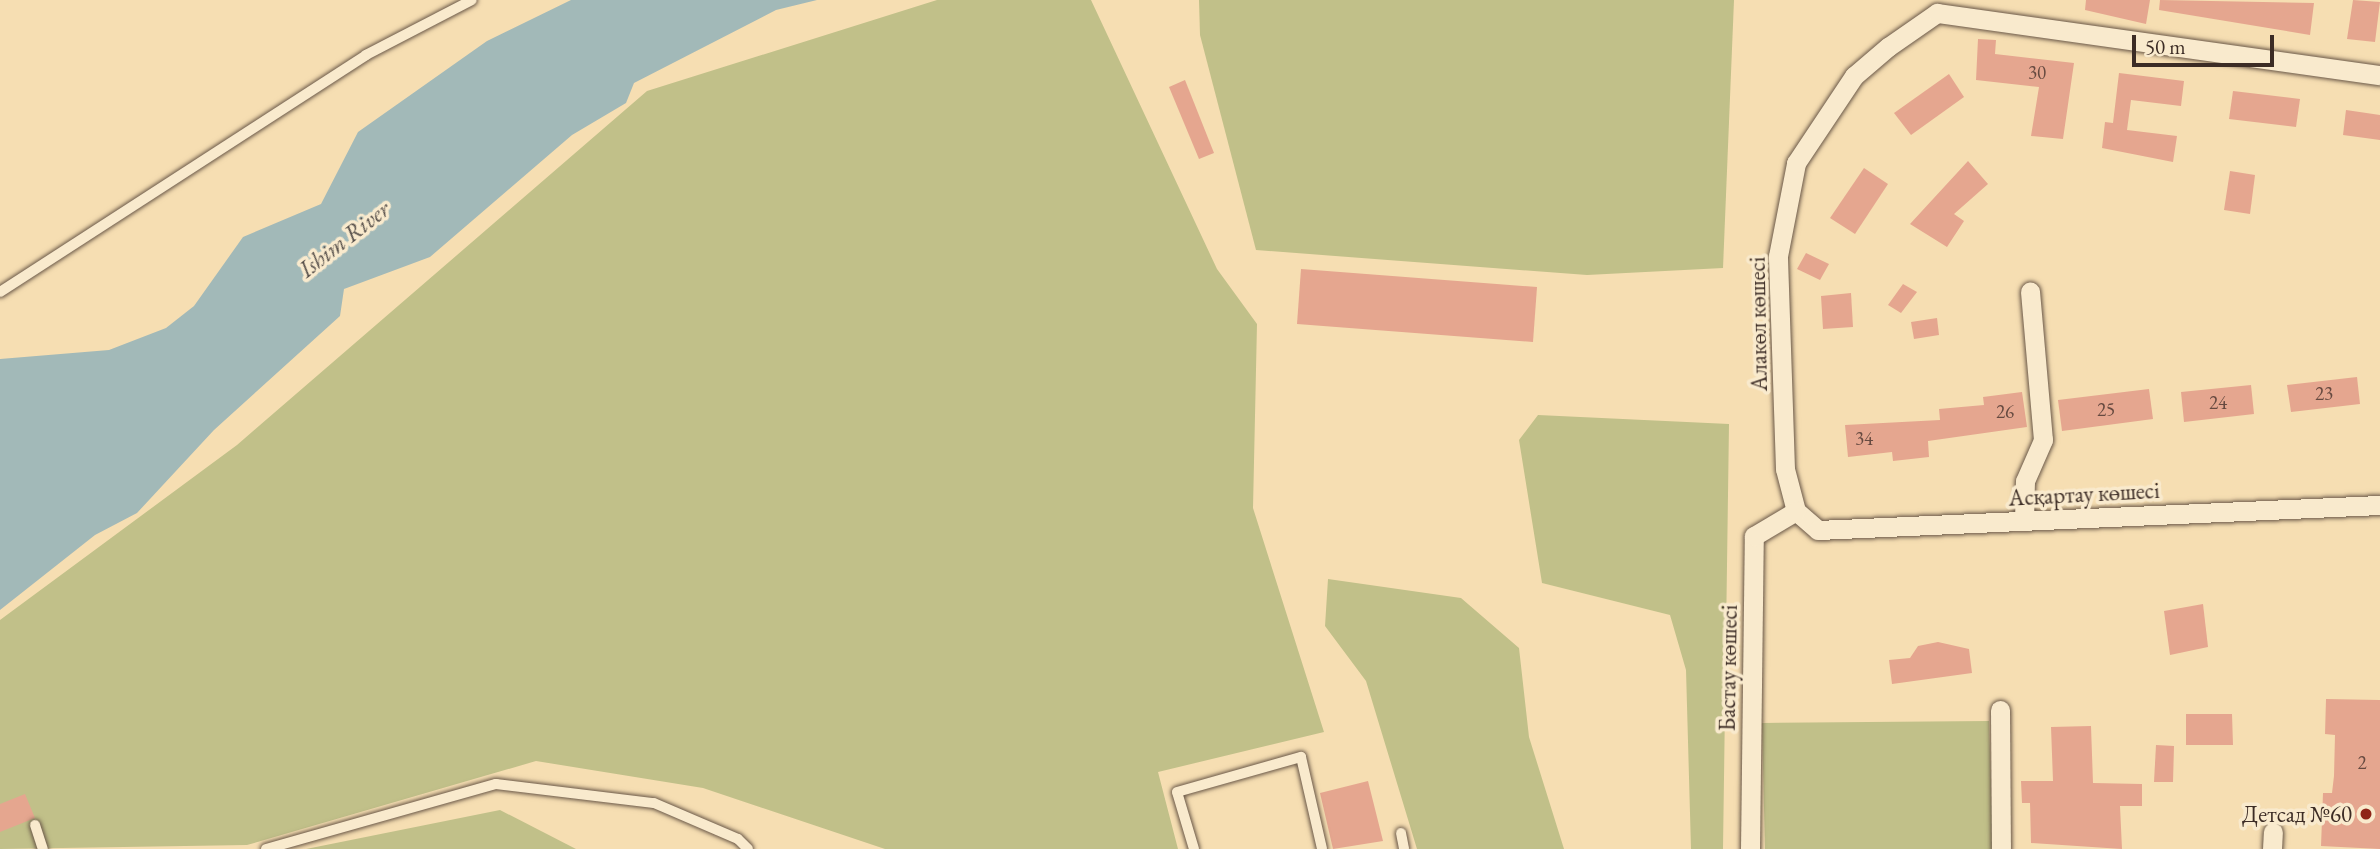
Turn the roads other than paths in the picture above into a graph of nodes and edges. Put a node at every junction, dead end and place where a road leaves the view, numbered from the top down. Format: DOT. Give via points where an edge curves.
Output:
graph roads {
  1 [pos="471,0"];
  2 [pos="2380,75"];
  3 [pos="0,292"];
  4 [pos="2030,292"];
  5 [pos="2380,505"];
  6 [pos="1796,511"];
  7 [pos="2024,521"];
  8 [pos="2000,710"];
  9 [pos="34,825"];
  10 [pos="1401,833"];
  11 [pos="43,849"];
  12 [pos="266,849"];
  13 [pos="748,849"];
  14 [pos="1194,849"];
  15 [pos="1322,849"];
  16 [pos="1404,849"];
  17 [pos="1750,849"];
  18 [pos="2001,849"];
  1 -- 3 [label="lane" via="366,55"];
  2 -- 6 [label="street, Алакөл көшесі" via="1937,13 1888,47 1854,76 1796,163 1778,256 1785,469"];
  4 -- 7 [label="street" via="2043,440 2025,481"];
  5 -- 7 [label="street, Асқартау көшесі"];
  6 -- 7 [label="street, Асқартау көшесі" via="1818,530"];
  6 -- 17 [label="street, Бастау көшесі" via="1754,536"];
  8 -- 18 [label="street"];
  9 -- 11 [label="lane"];
  10 -- 16 [label="lane"];
  12 -- 13 [label="lane" via="496,784 654,803 738,839"];
  14 -- 15 [label="lane" via="1177,792 1301,757"];
}
